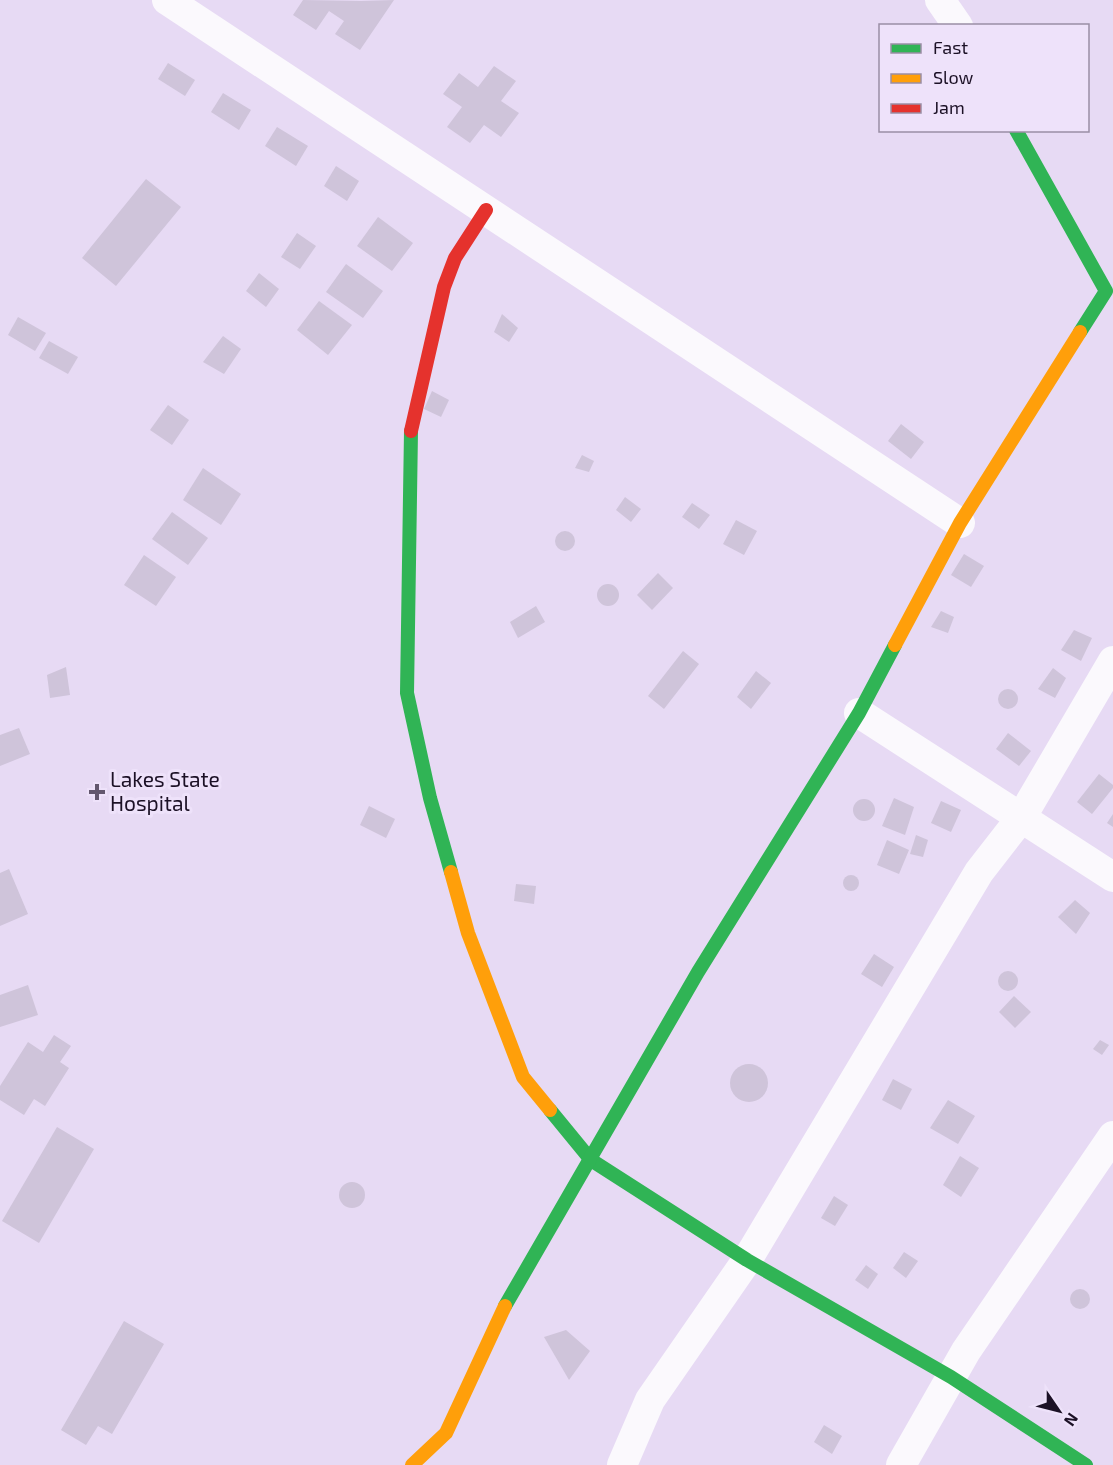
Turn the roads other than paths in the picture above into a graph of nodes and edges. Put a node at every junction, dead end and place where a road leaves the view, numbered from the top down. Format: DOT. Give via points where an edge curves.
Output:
graph roads {
  1 [pos="167,0"];
  2 [pos="1017,132"];
  3 [pos="486,210"];
  4 [pos="960,523"];
  5 [pos="1113,660"];
  6 [pos="859,713"];
  7 [pos="1021,818"];
  8 [pos="1113,877"];
  9 [pos="1113,1136"];
  10 [pos="591,1160"];
  11 [pos="747,1260"];
  12 [pos="951,1377"];
  13 [pos="412,1465"];
  14 [pos="622,1465"];
  15 [pos="901,1465"];
  16 [pos="1086,1465"];
  1 -- 3 [label="street"];
  2 -- 4 [label="street" via="1106,291"];
  3 -- 4 [label="street"];
  3 -- 10 [label="street" via="455,258 444,287 411,433 407,693 430,798 468,933 523,1077"];
  4 -- 6 [label="street"];
  5 -- 7 [label="street"];
  6 -- 7 [label="street"];
  6 -- 10 [label="street" via="698,972"];
  7 -- 8 [label="street"];
  7 -- 11 [label="street" via="979,872"];
  9 -- 12 [label="street"];
  10 -- 11 [label="street"];
  10 -- 13 [label="street" via="499,1317 446,1432"];
  11 -- 12 [label="street"];
  11 -- 14 [label="street" via="650,1400"];
  12 -- 15 [label="street"];
  12 -- 16 [label="street"];
}
